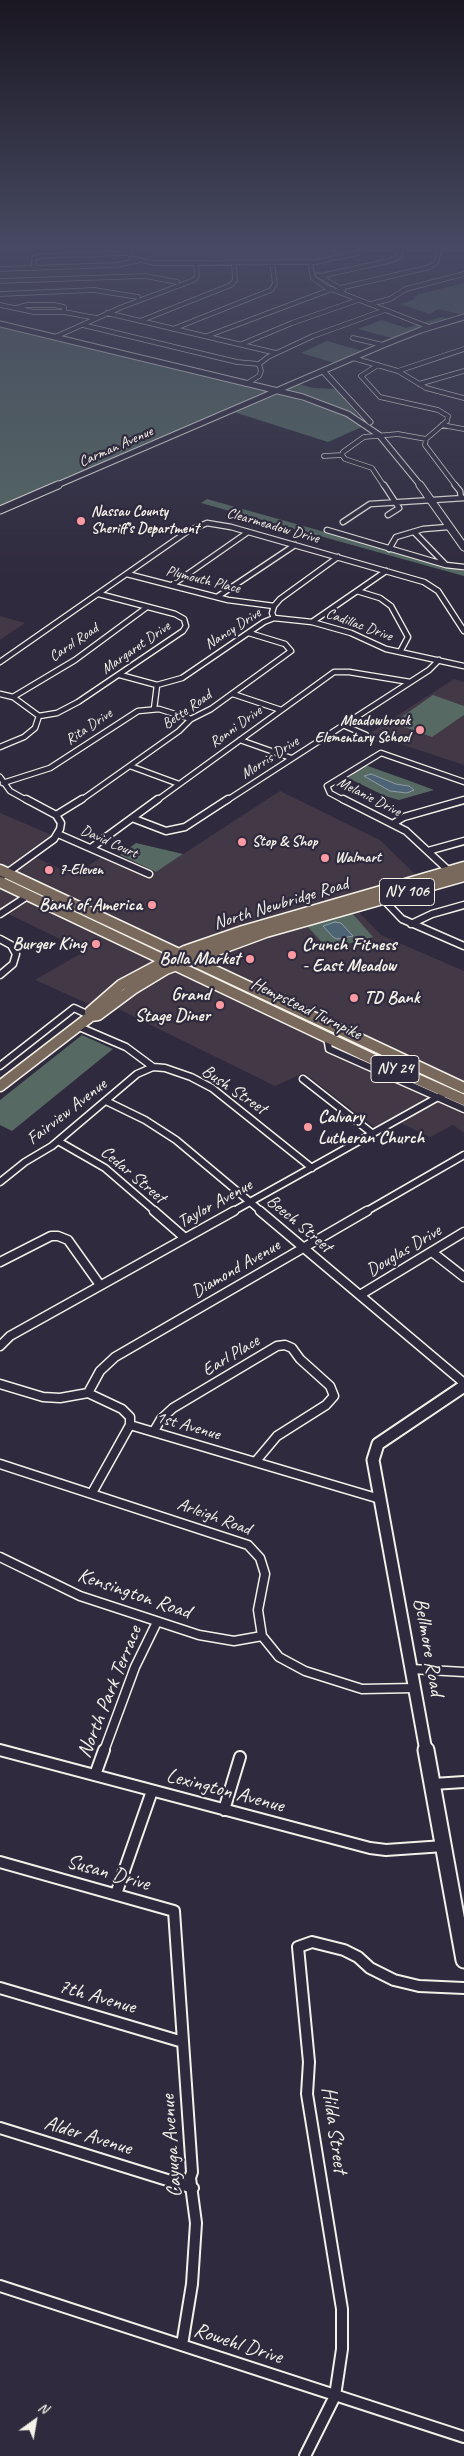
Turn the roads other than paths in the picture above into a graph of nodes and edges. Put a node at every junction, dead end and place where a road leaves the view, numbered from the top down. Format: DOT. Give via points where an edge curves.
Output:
graph roads {
  1 [pos="149,361"];
  2 [pos="231,361"];
  3 [pos="264,361"];
  4 [pos="346,361"];
  5 [pos="362,361"];
  6 [pos="429,361"];
  7 [pos="259,364"];
  8 [pos="378,365"];
  9 [pos="323,370"];
  10 [pos="398,371"];
  11 [pos="464,371"];
  12 [pos="246,384"];
  13 [pos="418,384"];
  14 [pos="276,391"];
  15 [pos="464,398"];
  16 [pos="364,415"];
  17 [pos="354,417"];
  18 [pos="442,425"];
  19 [pos="373,429"];
  20 [pos="464,429"];
  21 [pos="380,435"];
  22 [pos="426,439"];
  23 [pos="342,455"];
  24 [pos="324,456"];
  25 [pos="463,498"];
  26 [pos="430,499"];
  27 [pos="394,502"];
  28 [pos="0,510"];
  29 [pos="388,515"];
  30 [pos="343,522"];
  31 [pos="448,527"];
  32 [pos="327,530"];
  33 [pos="248,532"];
  34 [pos="414,532"];
  35 [pos="295,545"];
  36 [pos="464,547"];
  37 [pos="388,549"];
  38 [pos="338,557"];
  39 [pos="446,565"];
  40 [pos="464,567"];
  41 [pos="386,571"];
  42 [pos="127,574"];
  43 [pos="172,585"];
  44 [pos="357,591"];
  45 [pos="99,594"];
  46 [pos="217,597"];
  47 [pos="274,606"];
  48 [pos="147,607"];
  49 [pos="274,618"];
  50 [pos="312,622"];
  51 [pos="464,631"];
  52 [pos="249,633"];
  53 [pos="400,652"];
  54 [pos="439,660"];
  55 [pos="0,662"];
  56 [pos="464,666"];
  57 [pos="120,675"];
  58 [pos="410,682"];
  59 [pos="157,685"];
  60 [pos="0,694"];
  61 [pos="232,694"];
  62 [pos="13,697"];
  63 [pos="154,709"];
  64 [pos="281,710"];
  65 [pos="39,716"];
  66 [pos="191,719"];
  67 [pos="343,725"];
  68 [pos="366,734"];
  69 [pos="240,740"];
  70 [pos="0,747"];
  71 [pos="292,758"];
  72 [pos="130,766"];
  73 [pos="0,777"];
  74 [pos="464,782"];
  75 [pos="3,783"];
  76 [pos="179,784"];
  77 [pos="464,800"];
  78 [pos="56,815"];
  79 [pos="132,818"];
  80 [pos="394,823"];
  81 [pos="58,834"];
  82 [pos="464,841"];
  83 [pos="91,848"];
  84 [pos="428,851"];
  85 [pos="464,866"];
  86 [pos="449,871"];
  87 [pos="149,874"];
  88 [pos="2,876"];
  89 [pos="464,876"];
  90 [pos="29,895"];
  91 [pos="380,895"];
  92 [pos="464,905"];
  93 [pos="0,914"];
  94 [pos="316,914"];
  95 [pos="411,924"];
  96 [pos="0,938"];
  97 [pos="464,946"];
  98 [pos="178,954"];
  99 [pos="190,959"];
  100 [pos="166,960"];
  101 [pos="176,965"];
  102 [pos="0,975"];
  103 [pos="90,1016"];
  104 [pos="77,1026"];
  105 [pos="327,1037"];
  106 [pos="381,1063"];
  107 [pos="0,1066"];
  108 [pos="153,1067"];
  109 [pos="303,1079"];
  110 [pos="447,1080"];
  111 [pos="0,1086"];
  112 [pos="464,1088"];
  113 [pos="447,1092"];
  114 [pos="438,1098"];
  115 [pos="464,1100"];
  116 [pos="106,1101"];
  117 [pos="464,1109"];
  118 [pos="373,1134"];
  119 [pos="58,1141"];
  120 [pos="464,1154"];
  121 [pos="312,1168"];
  122 [pos="0,1182"];
  123 [pos="250,1202"];
  124 [pos="464,1232"];
  125 [pos="184,1238"];
  126 [pos="303,1248"];
  127 [pos="432,1252"];
  128 [pos="0,1262"];
  129 [pos="464,1277"];
  130 [pos="100,1285"];
  131 [pos="360,1295"];
  132 [pos="0,1346"];
  133 [pos="0,1384"];
  134 [pos="464,1385"];
  135 [pos="88,1393"];
  136 [pos="130,1425"];
  137 [pos="154,1431"];
  138 [pos="256,1460"];
  139 [pos="0,1464"];
  140 [pos="92,1493"];
  141 [pos="380,1499"];
  142 [pos="0,1557"];
  143 [pos="157,1622"];
  144 [pos="262,1636"];
  145 [pos="411,1670"];
  146 [pos="464,1672"];
  147 [pos="414,1688"];
  148 [pos="0,1750"];
  149 [pos="240,1757"];
  150 [pos="95,1776"];
  151 [pos="464,1782"];
  152 [pos="433,1784"];
  153 [pos="152,1791"];
  154 [pos="224,1810"];
  155 [pos="444,1846"];
  156 [pos="0,1862"];
  157 [pos="116,1894"];
  158 [pos="177,1945"];
  159 [pos="464,1960"];
  160 [pos="0,1988"];
  161 [pos="464,1988"];
  162 [pos="183,2042"];
  163 [pos="0,2128"];
  164 [pos="193,2188"];
  165 [pos="0,2286"];
  166 [pos="182,2345"];
  167 [pos="335,2396"];
  168 [pos="464,2437"];
  169 [pos="305,2456"];
  1 -- 12 [label="main road"];
  2 -- 7 [label="street"];
  3 -- 7 [label="street"];
  4 -- 9 [label="main road, Carman Avenue"];
  5 -- 8 [label="street"];
  6 -- 10 [label="street"];
  7 -- 12 [label="street" via="260,374"];
  8 -- 10 [label="street"];
  8 -- 18 [label="street" via="361,376 377,394 390,401 442,412 448,418"];
  9 -- 14 [label="main road, Carman Avenue"];
  9 -- 16 [label="main road"];
  10 -- 13 [label="street"];
  11 -- 13 [label="street"];
  12 -- 14 [label="main road"];
  13 -- 15 [label="street"];
  14 -- 17 [label="main road" via="326,405"];
  14 -- 28 [label="main road, Carman Avenue"];
  16 -- 17 [label="main road"];
  16 -- 19 [label="main road"];
  17 -- 19 [label="main road"];
  18 -- 20 [label="street"];
  18 -- 22 [label="street"];
  19 -- 21 [label="main road"];
  21 -- 22 [label="street" via="398,434"];
  21 -- 23 [label="street" via="364,437"];
  21 -- 26 [label="main road"];
  22 -- 25 [label="street" via="426,448"];
  23 -- 24 [label="street"];
  23 -- 27 [label="street" via="349,461 372,468"];
  25 -- 26 [label="street"];
  26 -- 27 [label="street"];
  26 -- 31 [label="main road"];
  27 -- 29 [label="street" via="399,508"];
  27 -- 30 [label="street" via="370,504"];
  31 -- 34 [label="street"];
  31 -- 36 [label="main road"];
  32 -- 37 [label="street"];
  33 -- 35 [label="street, Clearmeadow Drive"];
  33 -- 42 [label="street, Clearmeadow Drive" via="217,523 198,526"];
  33 -- 43 [label="street"];
  34 -- 37 [label="street" via="396,537"];
  34 -- 39 [label="street"];
  35 -- 38 [label="street, Clearmeadow Drive"];
  35 -- 46 [label="street"];
  37 -- 39 [label="street"];
  38 -- 41 [label="street, Clearmeadow Drive"];
  38 -- 47 [label="street, Nancy Drive"];
  39 -- 40 [label="street"];
  41 -- 44 [label="street"];
  41 -- 51 [label="street, Clearmeadow Drive" via="420,580 435,588"];
  42 -- 43 [label="street, Plymouth Place"];
  42 -- 45 [label="street, Clearmeadow Drive"];
  43 -- 46 [label="street, Plymouth Place"];
  44 -- 50 [label="street"];
  44 -- 53 [label="street" via="380,598 391,606 408,637"];
  45 -- 48 [label="street, Margaret Drive"];
  45 -- 55 [label="street, Clearmeadow Drive"];
  46 -- 47 [label="street, Plymouth Place"];
  47 -- 49 [label="street, Nancy Drive"];
  48 -- 57 [label="street, Margaret Drive" via="181,617 186,626"];
  48 -- 62 [label="street, Carol Road" via="75,660"];
  49 -- 50 [label="street, Cadillac Drive"];
  49 -- 52 [label="street, Nancy Drive"];
  50 -- 53 [label="street, Cadillac Drive"];
  52 -- 59 [label="street, Nancy Drive" via="182,678"];
  52 -- 61 [label="street, Bette Road" via="285,644 291,651"];
  53 -- 54 [label="street, Cadillac Drive"];
  54 -- 56 [label="street, Cadillac Drive"];
  54 -- 58 [label="street, Morris Drive"];
  57 -- 59 [label="street"];
  57 -- 65 [label="street, Margaret Drive" via="66,710"];
  58 -- 64 [label="street, Ronni Drive" via="334,672"];
  58 -- 67 [label="street, Morris Drive"];
  59 -- 63 [label="street"];
  60 -- 62 [label="street"];
  61 -- 64 [label="street"];
  61 -- 66 [label="street, Bette Road"];
  62 -- 65 [label="street"];
  63 -- 66 [label="street, Rita Drive"];
  63 -- 75 [label="street, Rita Drive" via="130,715 50,768"];
  64 -- 69 [label="street, Ronni Drive"];
  65 -- 70 [label="street" via="32,731"];
  66 -- 72 [label="street, Bette Road"];
  67 -- 68 [label="street"];
  67 -- 71 [label="street, Morris Drive"];
  69 -- 71 [label="street"];
  69 -- 76 [label="street, Ronni Drive"];
  71 -- 79 [label="street, Morris Drive" via="182,829 162,830"];
  72 -- 76 [label="street"];
  72 -- 78 [label="street, Bette Road"];
  73 -- 75 [label="street"];
  74 -- 80 [label="street, Melanie Drive" via="380,753 327,786 330,793"];
  75 -- 78 [label="street" via="21,798"];
  76 -- 79 [label="street, Ronni Drive"];
  77 -- 80 [label="street" via="404,817"];
  78 -- 81 [label="street" via="61,823"];
  79 -- 83 [label="street, Ronni Drive"];
  80 -- 84 [label="street, Melanie Drive"];
  81 -- 83 [label="street, David Court"];
  81 -- 88 [label="street"];
  82 -- 84 [label="street"];
  83 -- 87 [label="street, David Court"];
  84 -- 86 [label="street, Melanie Drive"];
  85 -- 86 [label="main road, North Newbridge Road / NY 106"];
  86 -- 91 [label="main road, North Newbridge Road / NY 106"];
  88 -- 90 [label="main road, Hempstead Turnpike / NY 24"];
  88 -- 98 [label="main road, Hempstead Turnpike / NY 24"];
  89 -- 91 [label="main road, North Newbridge Road / NY 106"];
  90 -- 93 [label="street"];
  90 -- 100 [label="main road, Hempstead Turnpike / NY 24"];
  91 -- 94 [label="main road, North Newbridge Road / NY 106"];
  91 -- 95 [label="street"];
  92 -- 95 [label="street"];
  94 -- 98 [label="main road, North Newbridge Road / NY 106" via="237,932"];
  94 -- 99 [label="main road, North Newbridge Road / NY 106"];
  95 -- 97 [label="street"];
  96 -- 102 [label="street" via="11,945 16,954 13,964"];
  98 -- 99 [label="main road, Hempstead Turnpike / NY 24"];
  98 -- 100 [label="main road, North Newbridge Road / NY 106"];
  99 -- 101 [label="main road, NY 106"];
  99 -- 110 [label="main road, Hempstead Turnpike / NY 24"];
  100 -- 101 [label="main road, Hempstead Turnpike / NY 24"];
  100 -- 103 [label="main road, NY 106" via="116,988 90,1012"];
  101 -- 103 [label="main road, NY 106" via="152,976 98,1014"];
  101 -- 105 [label="main road, Hempstead Turnpike / NY 24"];
  103 -- 104 [label="main road, NY 106"];
  103 -- 107 [label="street" via="74,1008"];
  104 -- 108 [label="street, Bush Street" via="126,1047"];
  104 -- 111 [label="main road, NY 106"];
  105 -- 106 [label="main road, Hempstead Turnpike / NY 24"];
  105 -- 114 [label="street, Hempstead Turnpike" via="329,1049"];
  106 -- 110 [label="main road" via="434,1083 442,1084"];
  106 -- 113 [label="main road, Hempstead Turnpike / NY 24"];
  108 -- 116 [label="street, Fairview Avenue" via="137,1074"];
  108 -- 121 [label="street, Bush Street" via="165,1068 212,1088"];
  109 -- 118 [label="street"];
  110 -- 112 [label="main road, Hempstead Turnpike / NY 24"];
  113 -- 114 [label="street, Taylor Avenue"];
  113 -- 115 [label="main road, Hempstead Turnpike / NY 24"];
  114 -- 117 [label="street, Hempstead Turnpike"];
  114 -- 118 [label="street, Taylor Avenue"];
  116 -- 119 [label="street, Fairview Avenue"];
  116 -- 123 [label="street, Beech Street" via="160,1128"];
  118 -- 121 [label="street, Taylor Avenue"];
  119 -- 122 [label="street, Fairview Avenue"];
  119 -- 125 [label="street, Cedar Street" via="105,1168"];
  120 -- 126 [label="street, Diamond Avenue"];
  121 -- 123 [label="street, Taylor Avenue"];
  123 -- 125 [label="street, Taylor Avenue"];
  123 -- 126 [label="street, Beech Street"];
  124 -- 127 [label="street, Douglas Drive"];
  125 -- 130 [label="street, Taylor Avenue"];
  126 -- 131 [label="street, Beech Street"];
  126 -- 135 [label="street, Diamond Avenue" via="115,1357 100,1371"];
  127 -- 129 [label="street"];
  127 -- 131 [label="street, Douglas Drive"];
  128 -- 130 [label="street" via="51,1236 58,1236 68,1240"];
  130 -- 132 [label="street, Taylor Avenue" via="10,1336"];
  131 -- 134 [label="street, Beech Street"];
  133 -- 135 [label="street" via="43,1397 60,1398"];
  134 -- 141 [label="main road, Bellmore Road" via="378,1444 373,1460"];
  135 -- 136 [label="street, 1st Avenue" via="122,1409 130,1417"];
  136 -- 137 [label="street, 1st Avenue"];
  136 -- 140 [label="street"];
  137 -- 138 [label="street, 1st Avenue"];
  137 -- 138 [label="street, Earl Place" via="173,1408 277,1346 285,1345 330,1386 334,1396 326,1405 277,1436"];
  138 -- 141 [label="street, 1st Avenue"];
  139 -- 140 [label="street, Arleigh Road"];
  140 -- 144 [label="street, Arleigh Road" via="248,1545 260,1558 265,1574 258,1610"];
  141 -- 145 [label="main road, Bellmore Road"];
  142 -- 143 [label="street, Kensington Road" via="80,1596"];
  143 -- 144 [label="street, Kensington Road" via="211,1639 234,1641"];
  143 -- 150 [label="street, North Park Terrace" via="135,1667"];
  144 -- 147 [label="street" via="279,1657 305,1671 362,1689"];
  145 -- 146 [label="street"];
  145 -- 147 [label="main road, Bellmore Road"];
  147 -- 152 [label="main road, Bellmore Road"];
  148 -- 150 [label="street, Lexington Avenue"];
  149 -- 154 [label="street"];
  150 -- 153 [label="street, Lexington Avenue"];
  151 -- 152 [label="street"];
  152 -- 155 [label="main road, Bellmore Road"];
  153 -- 154 [label="street, Lexington Avenue"];
  153 -- 157 [label="street"];
  154 -- 155 [label="street, Lexington Avenue" via="370,1848"];
  155 -- 159 [label="main road, Bellmore Road"];
  156 -- 157 [label="street, Susan Drive"];
  157 -- 158 [label="street, Susan Drive" via="174,1911"];
  158 -- 162 [label="street, Cayuga Avenue"];
  160 -- 162 [label="street, 7th Avenue"];
  161 -- 167 [label="street, Hilda Street" via="419,1986 394,1980 344,1950 312,1942 298,1947 309,2062 307,2094 342,2309 342,2349"];
  162 -- 164 [label="street, Cayuga Avenue"];
  163 -- 164 [label="street, Alder Avenue"];
  164 -- 166 [label="street, Cayuga Avenue" via="196,2250"];
  165 -- 166 [label="street, Rowehl Drive"];
  166 -- 167 [label="street, Rowehl Drive"];
  167 -- 168 [label="street, Rowehl Drive"];
  167 -- 169 [label="street, Hilda Street"];
}
